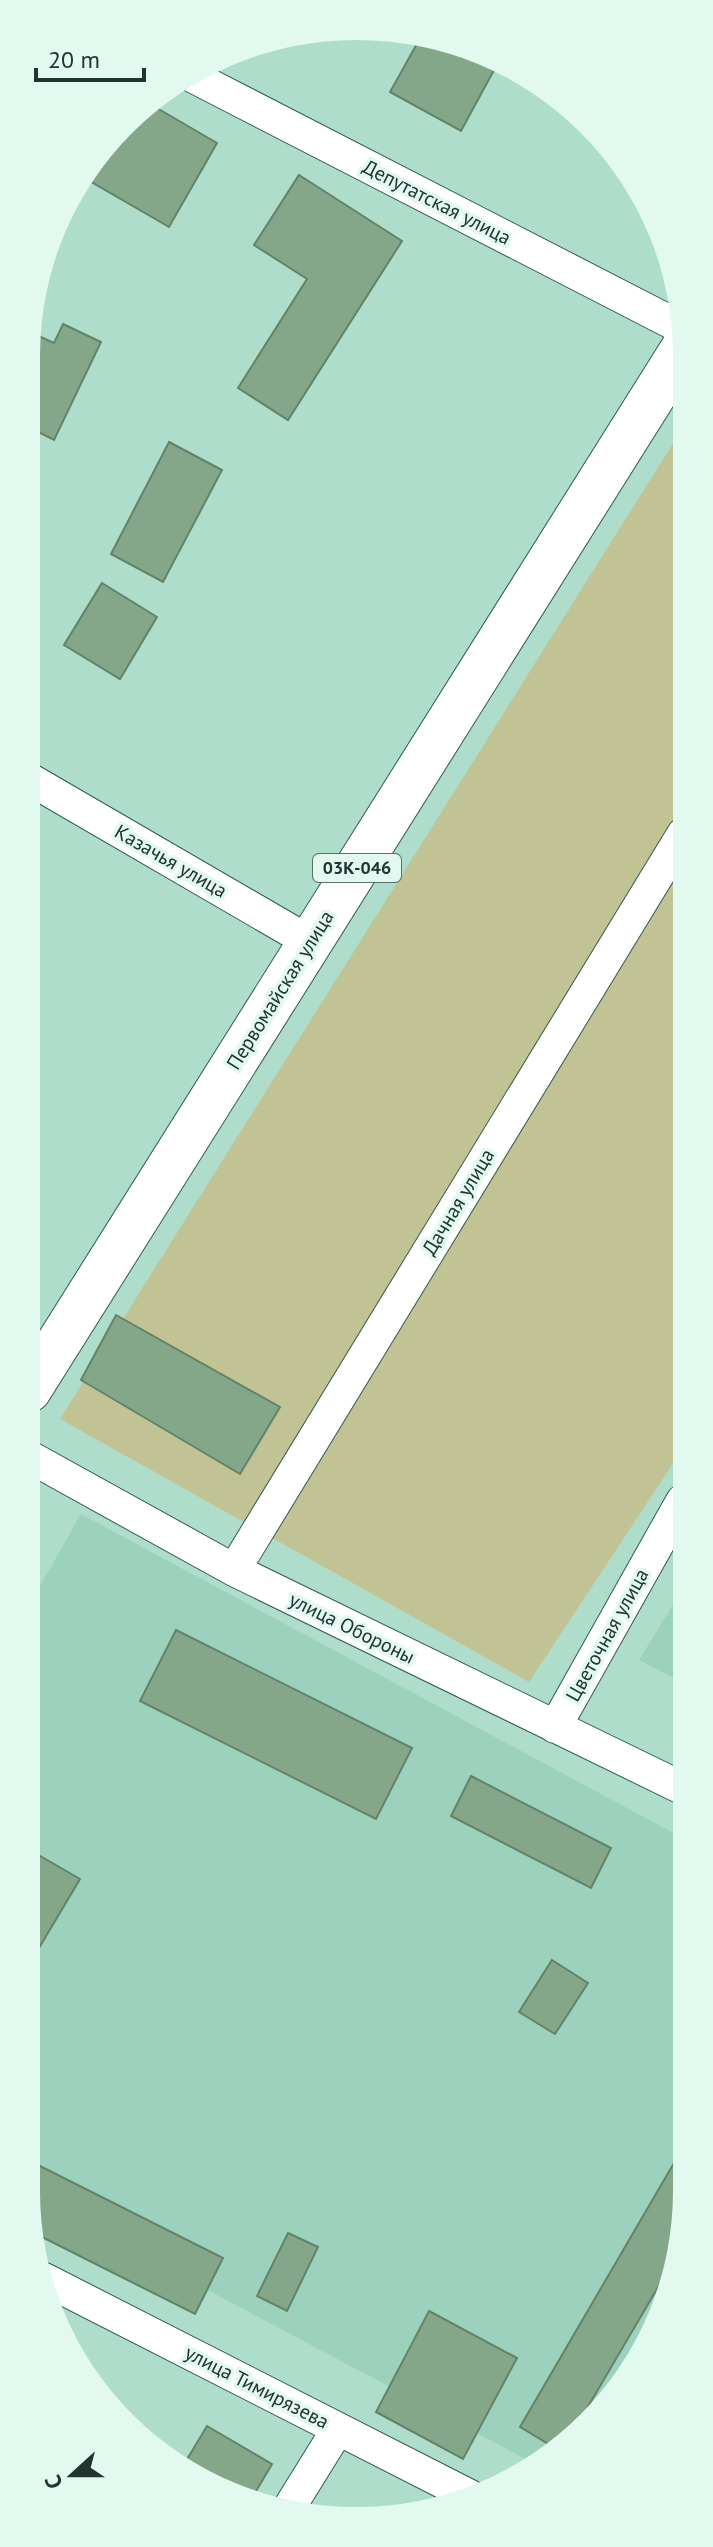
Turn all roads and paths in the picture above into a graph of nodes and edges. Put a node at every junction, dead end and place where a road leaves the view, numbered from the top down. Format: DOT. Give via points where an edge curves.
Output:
graph roads {
  1 [pos="201,81"];
  2 [pos="671,322"];
  3 [pos="673,364"];
  4 [pos="40,785"];
  5 [pos="673,850"];
  6 [pos="310,942"];
  7 [pos="40,1372"];
  8 [pos="40,1463"];
  9 [pos="673,1517"];
  10 [pos="234,1570"];
  11 [pos="555,1727"];
  12 [pos="673,1784"];
  13 [pos="55,2284"];
  14 [pos="338,2429"];
  15 [pos="458,2490"];
  16 [pos="294,2501"];
  1 -- 2 [label="street, Депутатская улица"];
  3 -- 6 [label="main road, Первомайская улица / 03К-046"];
  4 -- 6 [label="street, Казачья улица"];
  5 -- 10 [label="street, Дачная улица"];
  6 -- 7 [label="main road, Первомайская улица / 03К-046"];
  8 -- 10 [label="street, улица Обороны"];
  9 -- 11 [label="street, Цветочная улица"];
  10 -- 11 [label="street, улица Обороны"];
  11 -- 12 [label="street, улица Обороны"];
  13 -- 14 [label="street, улица Тимирязева"];
  14 -- 15 [label="street, улица Тимирязева"];
  14 -- 16 [label="street"];
}
